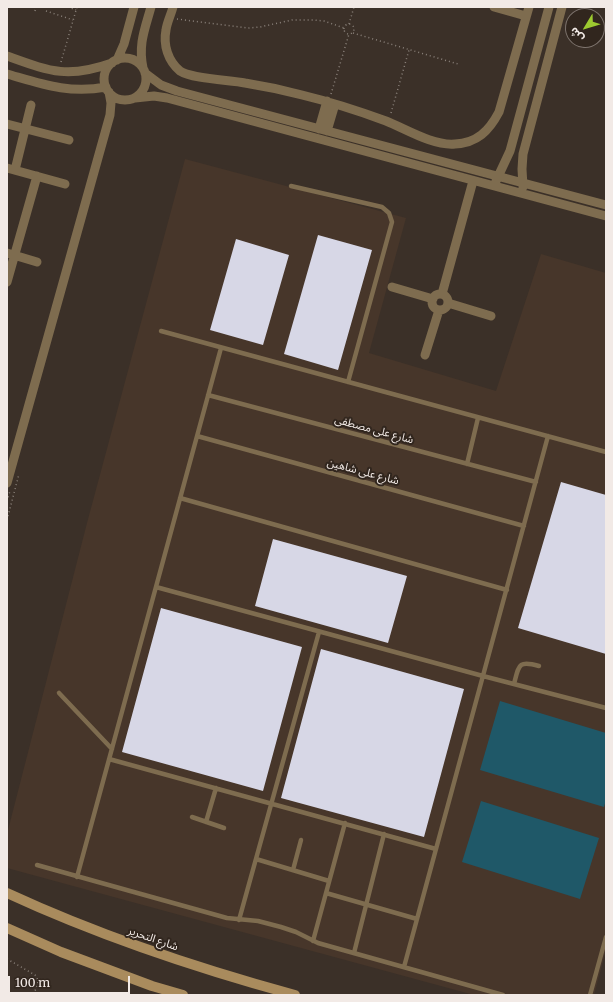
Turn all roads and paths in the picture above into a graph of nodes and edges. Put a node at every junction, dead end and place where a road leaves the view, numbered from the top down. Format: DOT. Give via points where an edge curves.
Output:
graph roads {
  1 [pos="36,7"];
  2 [pos="68,7"];
  3 [pos="134,7"];
  4 [pos="151,7"];
  5 [pos="173,7"];
  6 [pos="354,7"];
  7 [pos="494,7"];
  8 [pos="549,7"];
  9 [pos="562,7"];
  10 [pos="76,8"];
  11 [pos="35,11"];
  12 [pos="46,11"];
  13 [pos="527,11"];
  14 [pos="170,18"];
  15 [pos="73,20"];
  16 [pos="349,24"];
  17 [pos="344,28"];
  18 [pos="353,33"];
  19 [pos="349,34"];
  20 [pos="126,37"];
  21 [pos="141,42"];
  22 [pos="410,50"];
  23 [pos="7,56"];
  24 [pos="114,62"];
  25 [pos="458,64"];
  26 [pos="144,70"];
  27 [pos="58,72"];
  28 [pos="7,74"];
  29 [pos="161,85"];
  30 [pos="107,89"];
  31 [pos="160,97"];
  32 [pos="135,98"];
  33 [pos="330,102"];
  34 [pos="31,105"];
  35 [pos="388,122"];
  36 [pos="7,124"];
  37 [pos="25,129"];
  38 [pos="323,130"];
  39 [pos="69,140"];
  40 [pos="510,151"];
  41 [pos="523,154"];
  42 [pos="11,169"];
  43 [pos="478,171"];
  44 [pos="37,176"];
  45 [pos="498,176"];
  46 [pos="474,182"];
  47 [pos="523,183"];
  48 [pos="66,184"];
  49 [pos="291,186"];
  50 [pos="495,187"];
  51 [pos="544,188"];
  52 [pos="522,195"];
  53 [pos="541,200"];
  54 [pos="606,205"];
  55 [pos="606,216"];
  56 [pos="11,254"];
  57 [pos="37,262"];
  58 [pos="7,282"];
  59 [pos="392,287"];
  60 [pos="442,294"];
  61 [pos="433,299"];
  62 [pos="448,304"];
  63 [pos="439,310"];
  64 [pos="491,316"];
  65 [pos="161,331"];
  66 [pos="221,348"];
  67 [pos="425,355"];
  68 [pos="348,382"];
  69 [pos="208,395"];
  70 [pos="478,418"];
  71 [pos="197,436"];
  72 [pos="548,436"];
  73 [pos="606,452"];
  74 [pos="467,464"];
  75 [pos="9,467"];
  76 [pos="536,482"];
  77 [pos="7,484"];
  78 [pos="180,498"];
  79 [pos="524,526"];
  80 [pos="156,587"];
  81 [pos="507,590"];
  82 [pos="319,632"];
  83 [pos="539,666"];
  84 [pos="483,676"];
  85 [pos="514,684"];
  86 [pos="59,692"];
  87 [pos="606,708"];
  88 [pos="112,749"];
  89 [pos="109,759"];
  90 [pos="216,788"];
  91 [pos="272,803"];
  92 [pos="192,817"];
  93 [pos="206,822"];
  94 [pos="345,824"];
  95 [pos="224,828"];
  96 [pos="384,834"];
  97 [pos="301,840"];
  98 [pos="436,849"];
  99 [pos="256,860"];
  100 [pos="37,865"];
  101 [pos="293,870"];
  102 [pos="77,876"];
  103 [pos="329,881"];
  104 [pos="7,893"];
  105 [pos="326,893"];
  106 [pos="366,904"];
  107 [pos="417,919"];
  108 [pos="239,920"];
  109 [pos="7,928"];
  110 [pos="606,938"];
  111 [pos="313,941"];
  112 [pos="354,953"];
  113 [pos="7,959"];
  114 [pos="404,967"];
  115 [pos="152,986"];
  116 [pos="32,995"];
  117 [pos="159,995"];
  118 [pos="183,995"];
  119 [pos="295,995"];
  120 [pos="503,995"];
  121 [pos="590,995"];
  1 -- 11 [label="path"];
  2 -- 10 [label="path"];
  3 -- 20 [label="street"];
  4 -- 21 [label="street"];
  5 -- 14 [label="street"];
  6 -- 16 [label="path"];
  7 -- 13 [label="street"];
  8 -- 40 [label="street"];
  9 -- 41 [label="street"];
  10 -- 15 [label="path"];
  12 -- 15 [label="path"];
  13 -- 35 [label="street" via="499,112 482,136 454,144 439,142"];
  14 -- 17 [label="path" via="248,28 308,19"];
  14 -- 33 [label="street" via="165,40 167,52 172,62 190,76 267,87"];
  15 -- 27 [label="path"];
  16 -- 17 [label="path"];
  16 -- 18 [label="path" via="354,27"];
  17 -- 19 [label="path"];
  18 -- 19 [label="path"];
  18 -- 22 [label="path"];
  19 -- 33 [label="path"];
  20 -- 21 [label="street" via="134,43"];
  20 -- 24 [label="street"];
  21 -- 26 [label="street"];
  22 -- 25 [label="path"];
  22 -- 35 [label="path"];
  23 -- 27 [label="street"];
  24 -- 26 [label="street" via="128,58 139,63"];
  24 -- 27 [label="street" via="89,70"];
  24 -- 30 [label="street" via="105,74"];
  26 -- 29 [label="street"];
  26 -- 32 [label="street" via="146,79 143,90"];
  28 -- 30 [label="street" via="63,89"];
  29 -- 31 [label="street" via="158,89"];
  29 -- 38 [label="street"];
  30 -- 32 [label="street" via="118,99"];
  30 -- 75 [label="street" via="111,103 110,115"];
  31 -- 32 [label="street"];
  31 -- 46 [label="street"];
  33 -- 35 [label="street"];
  33 -- 38 [label="street"];
  34 -- 37 [label="street"];
  36 -- 37 [label="street"];
  37 -- 39 [label="street"];
  37 -- 42 [label="street"];
  38 -- 43 [label="street"];
  40 -- 41 [label="street"];
  40 -- 45 [label="street"];
  41 -- 47 [label="street"];
  42 -- 44 [label="street"];
  43 -- 45 [label="street"];
  43 -- 46 [label="street"];
  44 -- 48 [label="street"];
  44 -- 56 [label="street"];
  45 -- 47 [label="street"];
  45 -- 50 [label="street"];
  46 -- 50 [label="street"];
  46 -- 60 [label="street"];
  47 -- 51 [label="street"];
  47 -- 52 [label="street"];
  49 -- 68 [label="lane" via="382,207 391,217 392,222"];
  50 -- 52 [label="street"];
  51 -- 53 [label="street"];
  51 -- 54 [label="street"];
  52 -- 53 [label="street"];
  53 -- 55 [label="street"];
  56 -- 57 [label="street"];
  56 -- 58 [label="street"];
  59 -- 61 [label="street"];
  60 -- 61 [label="street" via="436,295"];
  60 -- 62 [label="street" via="447,298"];
  61 -- 63 [label="street" via="432,304"];
  62 -- 63 [label="street"];
  62 -- 64 [label="street"];
  63 -- 67 [label="street"];
  65 -- 66 [label="lane"];
  66 -- 68 [label="lane"];
  66 -- 69 [label="lane"];
  68 -- 70 [label="lane"];
  69 -- 71 [label="lane"];
  69 -- 74 [label="lane, شارع على مصطفى"];
  70 -- 72 [label="lane"];
  70 -- 74 [label="lane"];
  71 -- 78 [label="lane"];
  71 -- 79 [label="lane, شارع على شاهين"];
  72 -- 73 [label="lane"];
  72 -- 76 [label="lane"];
  74 -- 76 [label="lane, شارع على مصطفى"];
  75 -- 77 [label="street"];
  76 -- 79 [label="lane"];
  78 -- 80 [label="lane"];
  78 -- 81 [label="lane"];
  79 -- 81 [label="lane"];
  80 -- 82 [label="lane"];
  80 -- 88 [label="lane"];
  81 -- 84 [label="lane"];
  82 -- 84 [label="lane"];
  82 -- 91 [label="lane"];
  83 -- 85 [label="lane" via="528,663 521,665"];
  84 -- 85 [label="lane"];
  84 -- 98 [label="lane"];
  85 -- 87 [label="lane"];
  86 -- 88 [label="lane"];
  88 -- 89 [label="lane"];
  89 -- 90 [label="lane"];
  89 -- 102 [label="lane"];
  90 -- 91 [label="lane"];
  90 -- 93 [label="lane"];
  91 -- 94 [label="lane"];
  91 -- 99 [label="lane"];
  92 -- 93 [label="lane"];
  93 -- 95 [label="lane"];
  94 -- 96 [label="lane"];
  94 -- 103 [label="lane"];
  96 -- 98 [label="lane"];
  96 -- 106 [label="lane"];
  97 -- 101 [label="lane"];
  98 -- 107 [label="lane"];
  99 -- 101 [label="lane"];
  99 -- 108 [label="lane"];
  100 -- 102 [label="lane"];
  101 -- 103 [label="lane"];
  102 -- 108 [label="lane"];
  103 -- 105 [label="lane"];
  104 -- 119 [label="street, شارع التحرير" via="75,923 159,954"];
  105 -- 106 [label="lane"];
  105 -- 111 [label="lane"];
  106 -- 107 [label="lane"];
  106 -- 112 [label="lane"];
  107 -- 114 [label="lane"];
  108 -- 111 [label="lane" via="258,921 281,927"];
  109 -- 115 [label="street" via="61,952"];
  110 -- 121 [label="lane"];
  111 -- 112 [label="lane"];
  112 -- 114 [label="lane"];
  113 -- 116 [label="path" via="38,978 39,982"];
  114 -- 120 [label="lane"];
  115 -- 117 [label="street"];
  115 -- 118 [label="street"];
}
